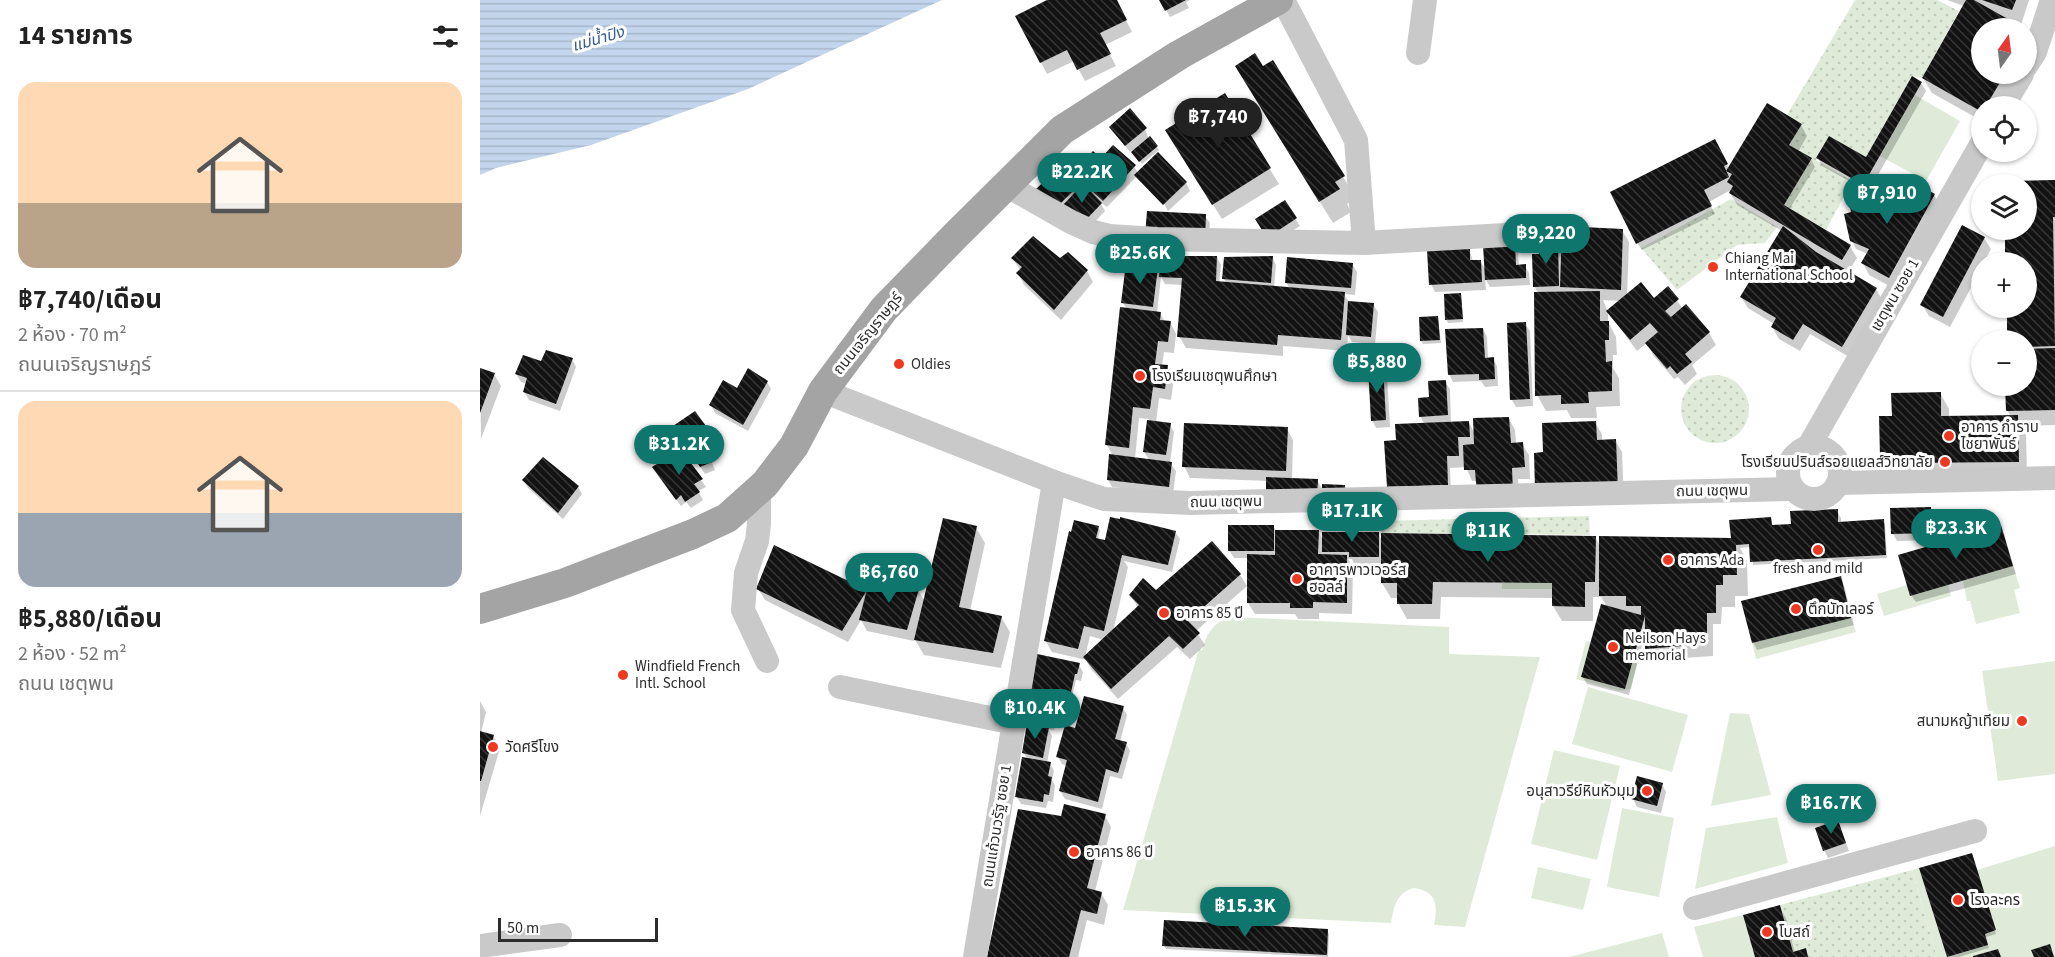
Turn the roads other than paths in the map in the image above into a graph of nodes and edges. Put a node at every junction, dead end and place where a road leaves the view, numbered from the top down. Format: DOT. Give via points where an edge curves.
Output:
graph roads {
  1 [pos="1278,0"];
  2 [pos="1283,0"];
  3 [pos="1425,0"];
  4 [pos="2052,0"];
  5 [pos="2037,46"];
  6 [pos="1418,53"];
  7 [pos="1971,162"];
  8 [pos="1006,185"];
  9 [pos="1523,234"];
  10 [pos="1364,243"];
  11 [pos="823,391"];
  12 [pos="1808,448"];
  13 [pos="2055,478"];
  14 [pos="1054,482"];
  15 [pos="1838,483"];
  16 [pos="759,489"];
  17 [pos="1793,489"];
  18 [pos="480,609"];
  19 [pos="768,661"];
  20 [pos="840,687"];
  21 [pos="1014,723"];
  22 [pos="1975,831"];
  23 [pos="1695,908"];
  24 [pos="560,935"];
  25 [pos="480,946"];
  26 [pos="975,957"];
  1 -- 8 [label="main road, ถนนเจริญราษฎร์" via="1179,55 1062,130"];
  2 -- 10 [label="street" via="1356,140"];
  3 -- 6 [label="street"];
  4 -- 5 [label="street"];
  7 -- 12 [label="street, เชตุพน ซอย 1"];
  8 -- 10 [label="street" via="1071,222 1109,236"];
  8 -- 11 [label="main road, ถนนเจริญราษฎร์" via="884,309"];
  9 -- 10 [label="street"];
  11 -- 14 [label="street, ถนน เชตุพน"];
  11 -- 16 [label="main road, ถนนเจริญราษฎร์" via="794,446"];
  12 -- 15 [label="street" via="1821,448 1835,458"];
  12 -- 17 [label="street" via="1796,454 1788,468"];
  13 -- 15 [label="street"];
  14 -- 17 [label="street, ถนน เชตุพน" via="1104,499 1190,503"];
  14 -- 21 [label="street, ถนนแก้วนวรัฐ ซอย 1"];
  15 -- 17 [label="street" via="1819,499 1802,496"];
  16 -- 18 [label="main road, ถนนเจริญราษฎร์" via="727,518 693,534 565,583"];
  16 -- 19 [label="street" via="758,532 746,573 743,610"];
  20 -- 21 [label="street"];
  21 -- 26 [label="street, ถนนแก้วนวรัฐ ซอย 1"];
  22 -- 23 [label="street"];
  24 -- 25 [label="street"];
}
